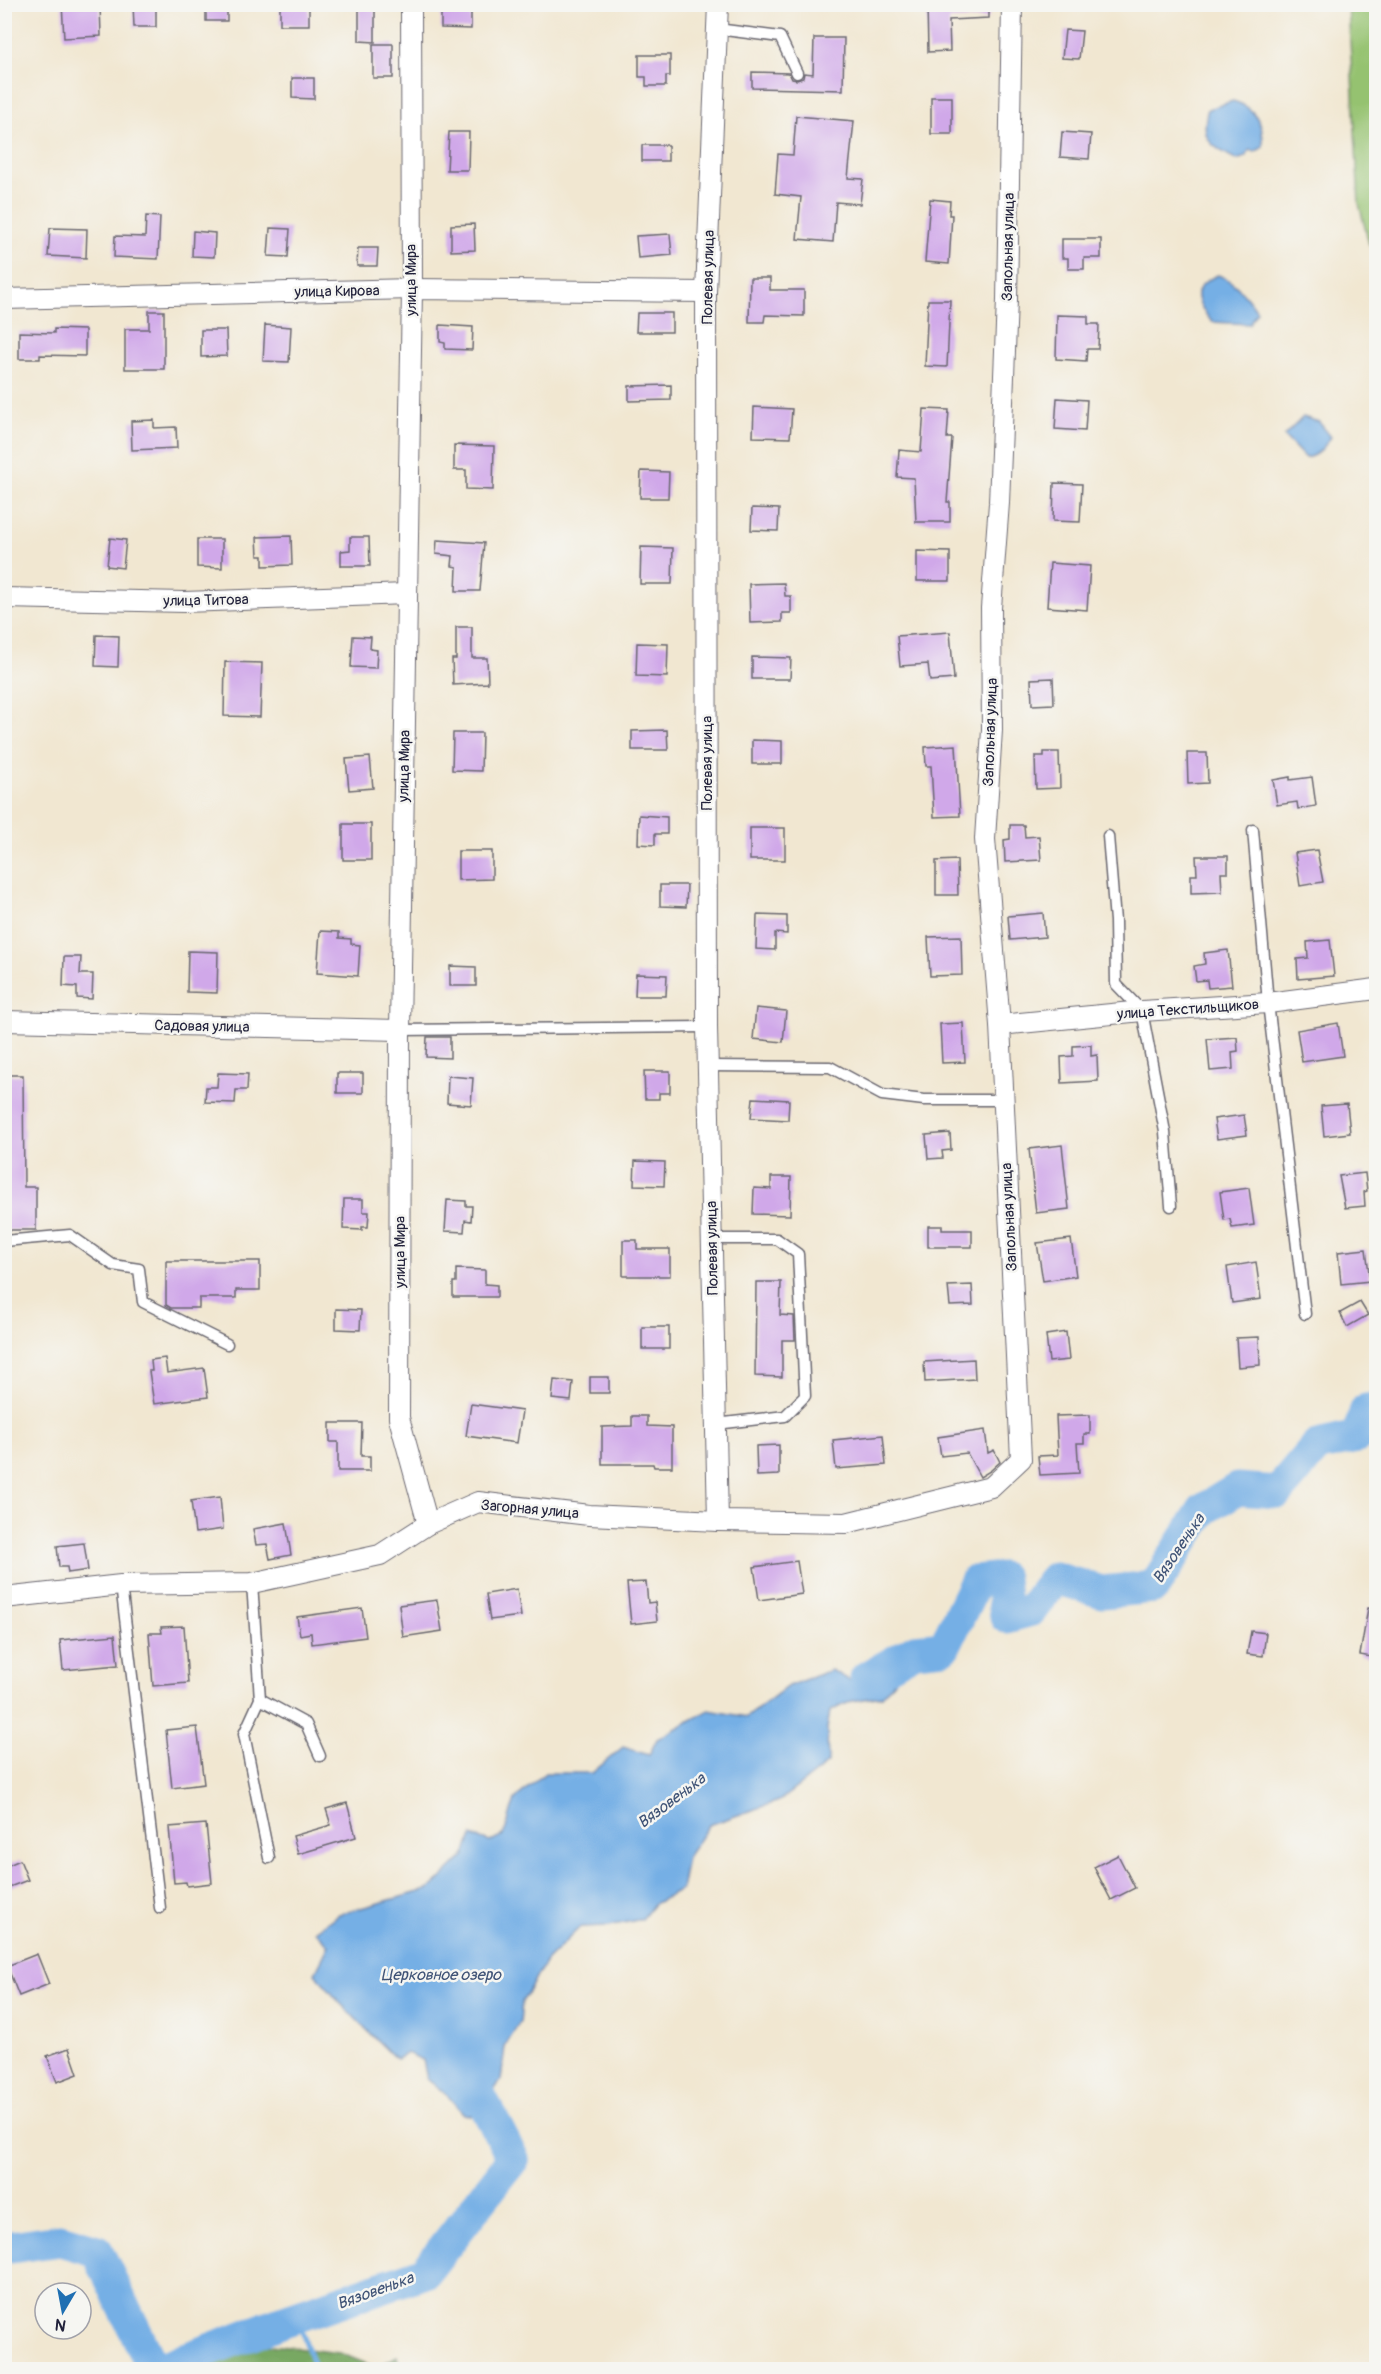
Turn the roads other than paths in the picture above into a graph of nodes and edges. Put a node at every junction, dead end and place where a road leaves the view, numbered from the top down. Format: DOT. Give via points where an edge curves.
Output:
graph roads {
  1 [pos="411,4"];
  2 [pos="718,4"];
  3 [pos="1012,4"];
  4 [pos="717,29"];
  5 [pos="797,73"];
  6 [pos="412,289"];
  7 [pos="706,292"];
  8 [pos="4,299"];
  9 [pos="407,594"];
  10 [pos="4,598"];
  11 [pos="1253,830"];
  12 [pos="1108,836"];
  13 [pos="1377,989"];
  14 [pos="1268,1003"];
  15 [pos="1142,1011"];
  16 [pos="4,1022"];
  17 [pos="1000,1024"];
  18 [pos="708,1027"];
  19 [pos="400,1030"];
  20 [pos="708,1066"];
  21 [pos="1003,1100"];
  22 [pos="1171,1206"];
  23 [pos="712,1239"];
  24 [pos="4,1241"];
  25 [pos="1305,1314"];
  26 [pos="227,1344"];
  27 [pos="716,1424"];
  28 [pos="1021,1459"];
  29 [pos="718,1521"];
  30 [pos="428,1524"];
  31 [pos="252,1583"];
  32 [pos="121,1585"];
  33 [pos="4,1598"];
  34 [pos="260,1699"];
  35 [pos="320,1756"];
  36 [pos="269,1858"];
  37 [pos="160,1908"];
  1 -- 6 [label="street, улица Мира"];
  2 -- 4 [label="street, Полевая улица"];
  3 -- 17 [label="street, Запольная улица" via="1007,300 991,608 992,730 985,839"];
  4 -- 5 [label="lane" via="780,37"];
  4 -- 7 [label="street, Полевая улица"];
  6 -- 7 [label="street, улица Кирова"];
  6 -- 8 [label="street, улица Кирова"];
  6 -- 9 [label="street, улица Мира"];
  7 -- 18 [label="street, Полевая улица"];
  9 -- 10 [label="street, улица Титова" via="183,602"];
  9 -- 19 [label="street, улица Мира"];
  11 -- 14 [label="lane"];
  12 -- 15 [label="lane" via="1116,984"];
  13 -- 14 [label="street, улица Текстильщиков"];
  14 -- 15 [label="street, улица Текстильщиков"];
  14 -- 25 [label="lane"];
  15 -- 17 [label="street, улица Текстильщиков"];
  15 -- 22 [label="lane" via="1165,1132"];
  16 -- 19 [label="street, Садовая улица"];
  17 -- 21 [label="street, Запольная улица"];
  18 -- 19 [label="lane"];
  18 -- 20 [label="street, Полевая улица"];
  19 -- 30 [label="street, улица Мира" via="399,1418"];
  20 -- 21 [label="lane" via="830,1068 882,1095 924,1100"];
  20 -- 23 [label="street, Полевая улица"];
  21 -- 28 [label="street, Запольная улица"];
  23 -- 27 [label="street, Полевая улица"];
  23 -- 27 [label="lane" via="777,1239 798,1254 805,1396 785,1416"];
  24 -- 26 [label="lane" via="70,1235 113,1265 139,1269 142,1302"];
  27 -- 29 [label="street, Полевая улица"];
  28 -- 29 [label="street, Загорная улица" via="991,1487 846,1523"];
  29 -- 30 [label="street, Загорная улица" via="589,1515 478,1502"];
  30 -- 31 [label="street, Загорная улица" via="380,1555"];
  31 -- 32 [label="street, Загорная улица"];
  31 -- 34 [label="lane"];
  32 -- 33 [label="street, Загорная улица"];
  32 -- 37 [label="lane"];
  34 -- 35 [label="lane" via="306,1724"];
  34 -- 36 [label="lane" via="244,1734"];
}
